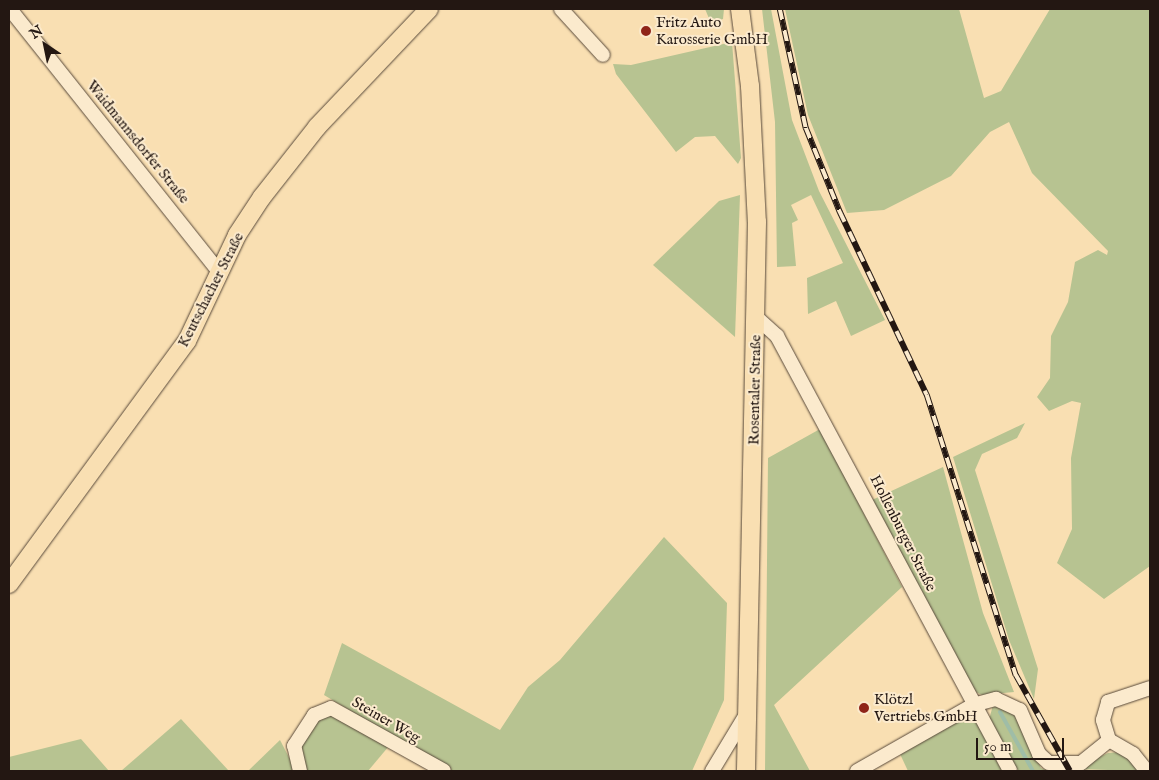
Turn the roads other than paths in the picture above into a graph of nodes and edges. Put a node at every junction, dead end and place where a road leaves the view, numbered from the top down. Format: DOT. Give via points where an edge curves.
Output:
graph roads {
  1 [pos="10,9"];
  2 [pos="429,9"];
  3 [pos="561,9"];
  4 [pos="740,9"];
  5 [pos="603,55"];
  6 [pos="220,273"];
  7 [pos="757,318"];
  8 [pos="9,584"];
  9 [pos="1150,688"];
  10 [pos="973,705"];
  11 [pos="748,712"];
  12 [pos="1110,740"];
  13 [pos="300,771"];
  14 [pos="444,771"];
  15 [pos="712,771"];
  16 [pos="746,771"];
  17 [pos="857,771"];
  18 [pos="1010,771"];
  19 [pos="1147,771"];
  1 -- 6 [label="street, Waidmannsdorfer Straße"];
  2 -- 6 [label="main road, Keutschacher Straße" via="287,162 238,235"];
  3 -- 5 [label="street"];
  4 -- 7 [label="main road, Rosentaler Straße" via="756,151"];
  6 -- 8 [label="main road, Keutschacher Straße" via="187,341 167,371"];
  7 -- 10 [label="street, Hollenburger Straße" via="777,336"];
  7 -- 11 [label="main road, Rosentaler Straße"];
  9 -- 12 [label="street" via="1108,702 1103,720"];
  10 -- 12 [label="street" via="996,699 1013,703 1039,754 1056,765 1080,763"];
  10 -- 17 [label="street"];
  10 -- 18 [label="street, Hollenburger Straße"];
  11 -- 15 [label="street"];
  11 -- 16 [label="main road, Rosentaler Straße"];
  12 -- 19 [label="street" via="1133,754"];
  13 -- 14 [label="street, Steiner Weg" via="294,746 314,715 331,708"];
}
